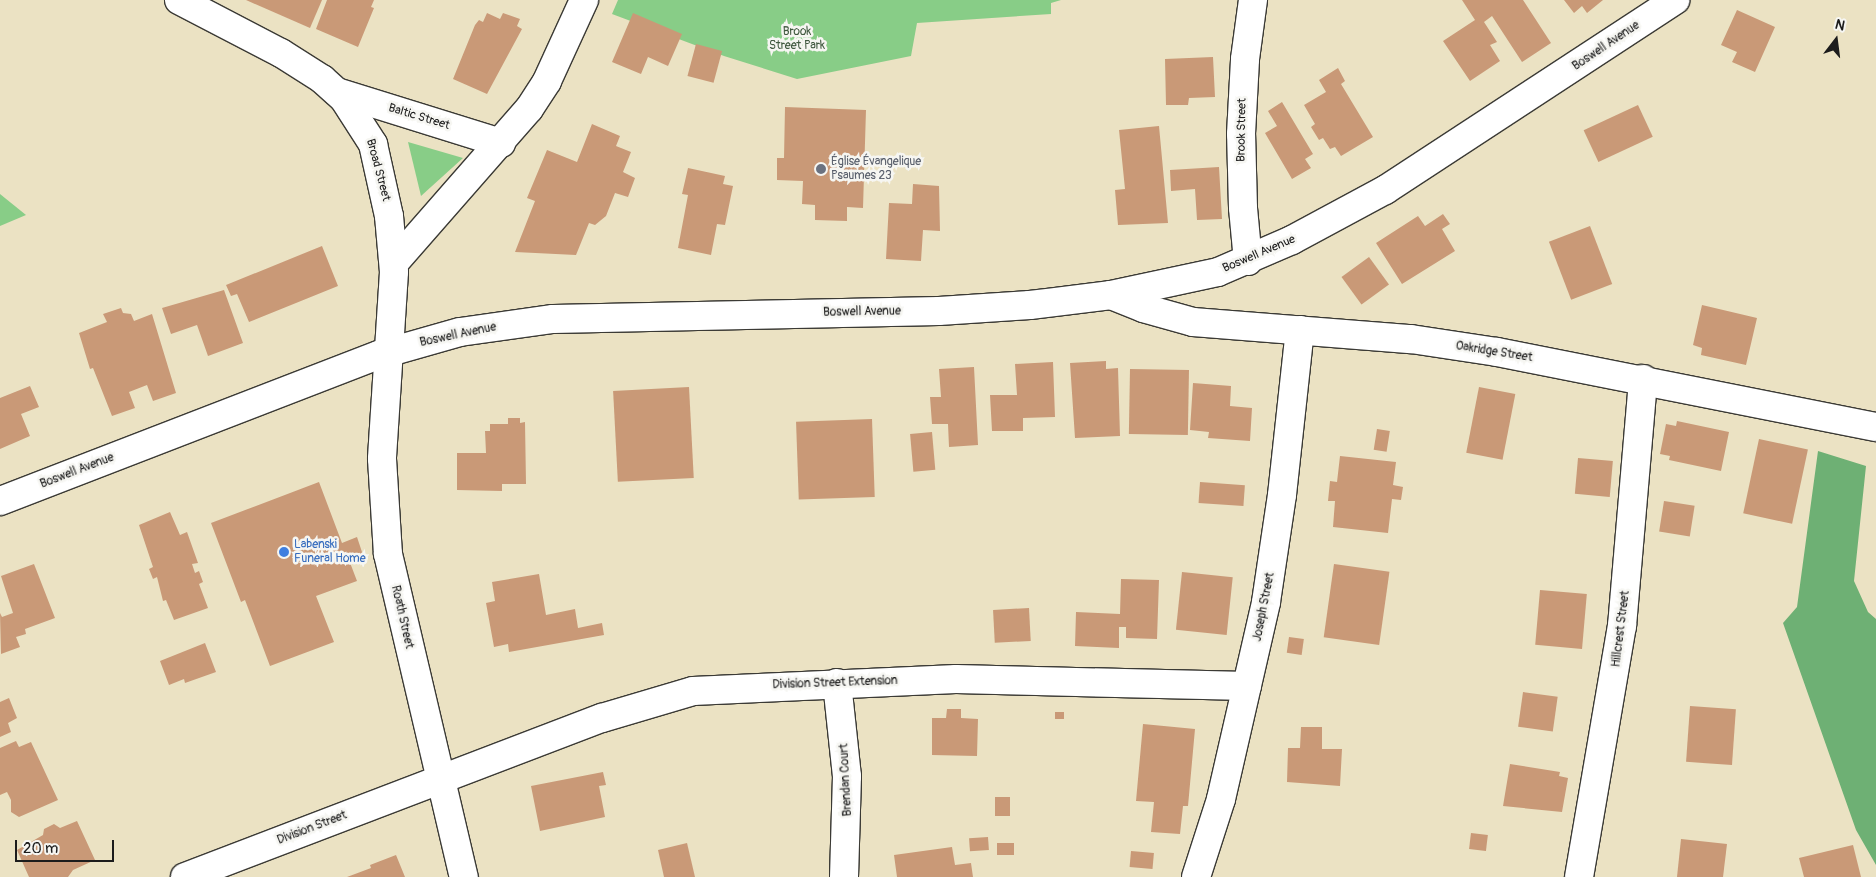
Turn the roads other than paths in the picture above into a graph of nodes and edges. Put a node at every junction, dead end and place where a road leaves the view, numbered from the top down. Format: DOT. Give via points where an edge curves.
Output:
graph roads {
  1 [pos="179,0"];
  2 [pos="584,0"];
  3 [pos="1253,0"];
  4 [pos="1675,0"];
  5 [pos="337,92"];
  6 [pos="502,142"];
  7 [pos="1248,261"];
  8 [pos="394,263"];
  9 [pos="1111,295"];
  10 [pos="1300,330"];
  11 [pos="390,352"];
  12 [pos="1643,379"];
  13 [pos="1876,427"];
  14 [pos="0,501"];
  15 [pos="837,683"];
  16 [pos="1247,686"];
  17 [pos="439,780"];
  18 [pos="185,877"];
  19 [pos="464,877"];
  20 [pos="844,877"];
  21 [pos="1196,877"];
  22 [pos="1579,877"];
  1 -- 5 [label="street, Broad Street" via="281,53"];
  2 -- 6 [label="street" via="539,96"];
  3 -- 7 [label="street, Brook Street" via="1241,134"];
  4 -- 7 [label="street, Boswell Avenue" via="1385,190"];
  5 -- 6 [label="street, Baltic Street"];
  5 -- 8 [label="street, Broad Street" via="360,120 373,144 389,216"];
  6 -- 8 [label="street"];
  7 -- 9 [label="street, Boswell Avenue" via="1198,278"];
  8 -- 11 [label="street, Broad Street"];
  9 -- 10 [label="street, Oakridge Street" via="1194,322"];
  9 -- 11 [label="street, Boswell Avenue" via="939,311 553,320 446,335"];
  10 -- 12 [label="street, Oakridge Street" via="1479,349"];
  10 -- 16 [label="street, Joseph Street" via="1274,556"];
  11 -- 14 [label="street, Boswell Avenue"];
  11 -- 17 [label="street, Roath Street" via="382,459 388,554"];
  12 -- 13 [label="street, Oakridge Street"];
  12 -- 22 [label="street, Hillcrest Street" via="1622,626"];
  15 -- 16 [label="street, Division Street Extension" via="956,679"];
  15 -- 17 [label="street, Division Street Extension" via="719,688 663,698"];
  15 -- 20 [label="street, Brendan Court" via="847,776"];
  16 -- 21 [label="street, Joseph Street" via="1221,799"];
  17 -- 18 [label="street, Division Street"];
  17 -- 19 [label="street, Roath Street"];
}
